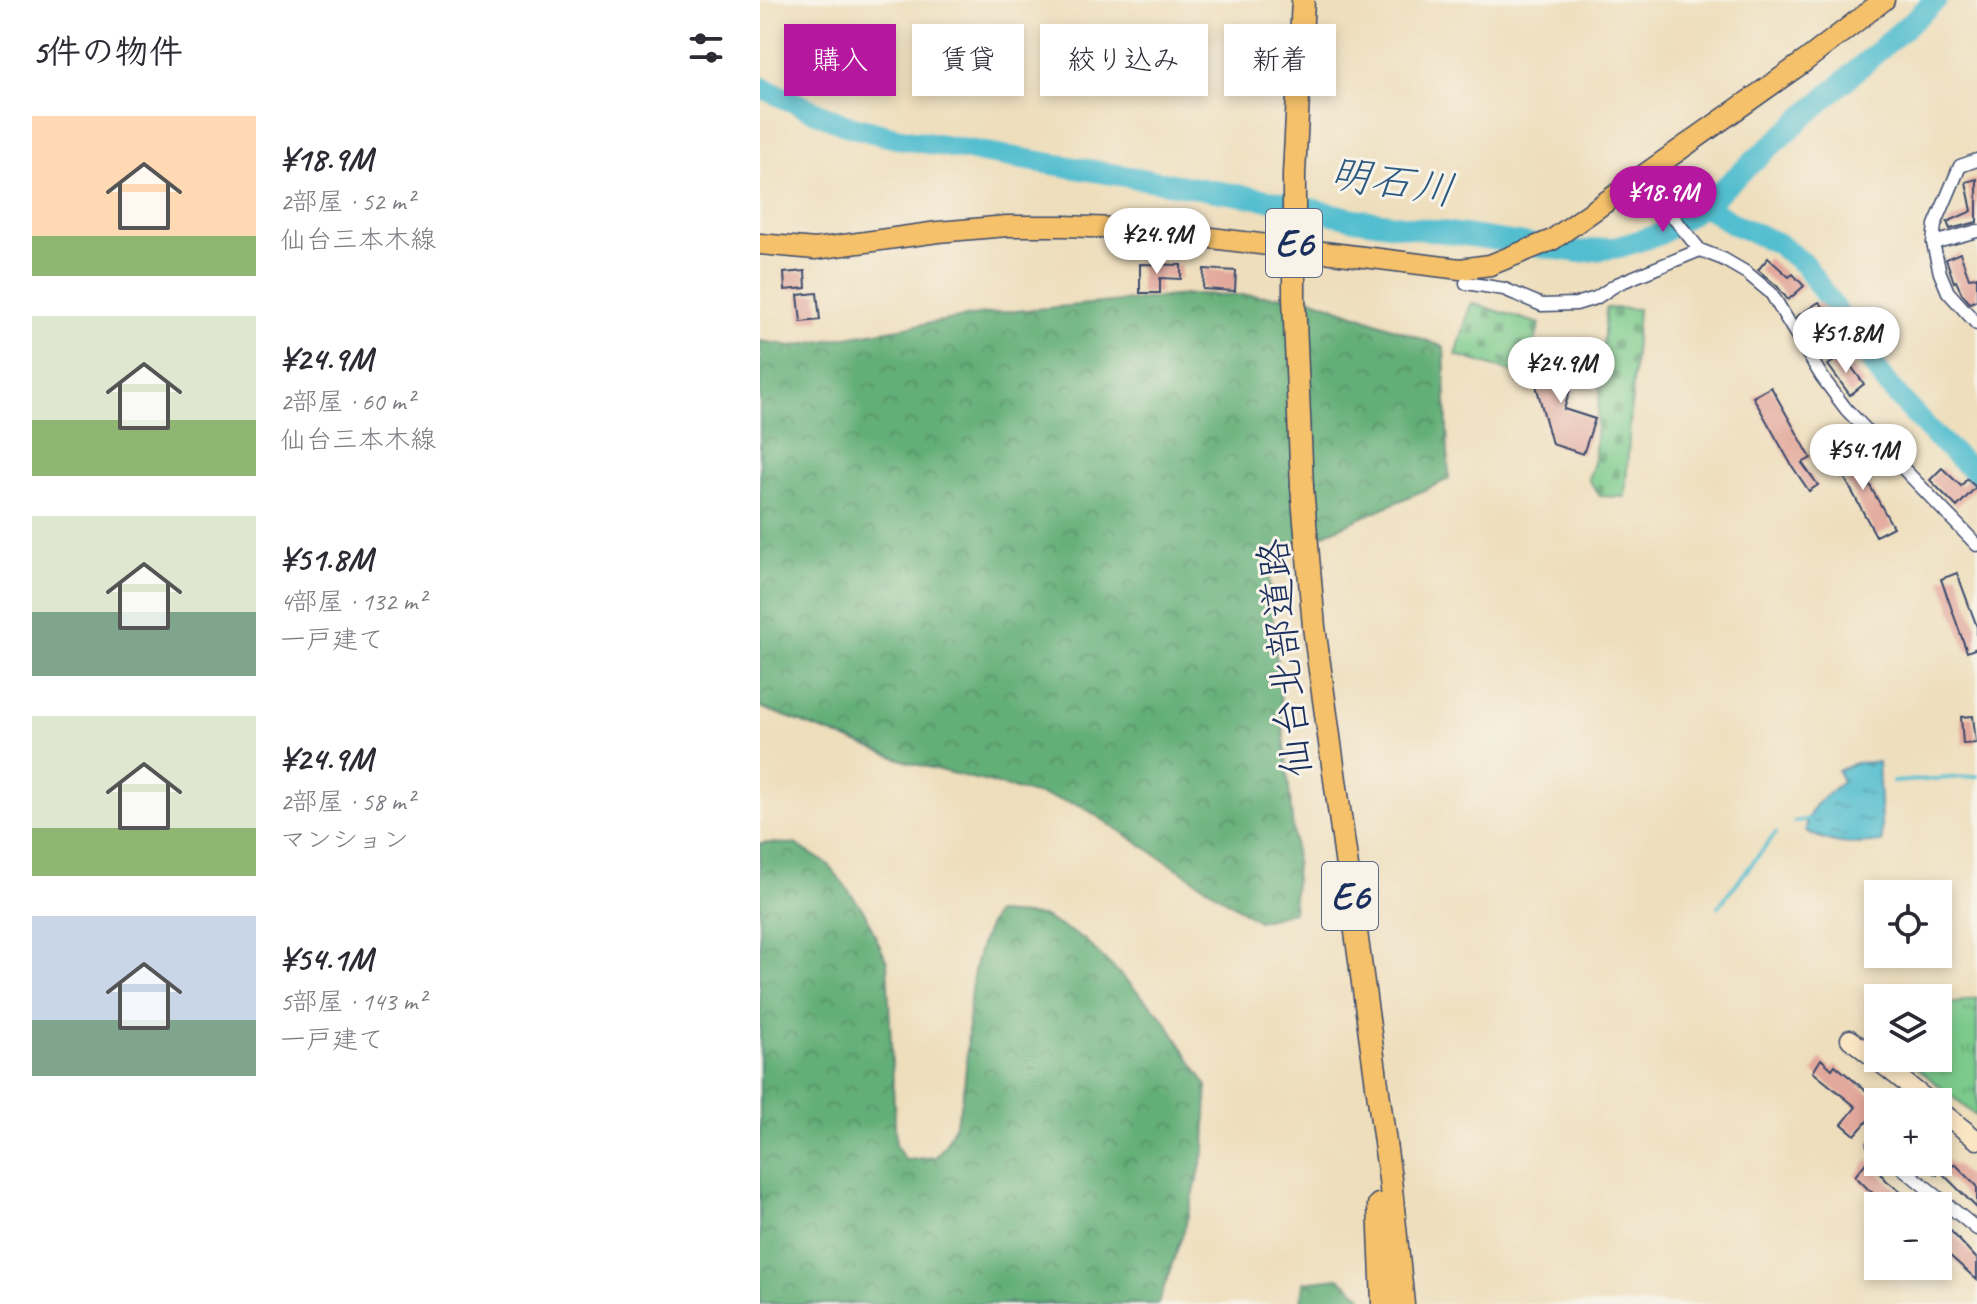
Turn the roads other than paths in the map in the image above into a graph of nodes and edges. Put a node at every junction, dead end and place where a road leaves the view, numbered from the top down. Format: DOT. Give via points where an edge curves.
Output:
graph roads {
  1 [pos="1303,0"];
  2 [pos="1884,0"];
  3 [pos="1977,160"];
  4 [pos="1641,178"];
  5 [pos="1977,231"];
  6 [pos="1933,243"];
  7 [pos="760,244"];
  8 [pos="1700,250"];
  9 [pos="1466,283"];
  10 [pos="1977,304"];
  11 [pos="1963,309"];
  12 [pos="1977,324"];
  13 [pos="1977,545"];
  14 [pos="1369,1030"];
  15 [pos="1850,1039"];
  16 [pos="1903,1088"];
  17 [pos="1952,1120"];
  18 [pos="1977,1140"];
  19 [pos="1912,1176"];
  20 [pos="1977,1229"];
  21 [pos="1383,1304"];
  22 [pos="1403,1304"];
  1 -- 14 [label="highway, 仙台北部道路 / E6, bridge" via="1294,174 1302,487 1314,627"];
  2 -- 4 [label="main road"];
  3 -- 6 [label="street" via="1960,166 1935,225"];
  4 -- 7 [label="main road" via="1552,240 1490,265 1460,269 1139,229 1065,226 938,232 815,249"];
  4 -- 8 [label="street"];
  5 -- 6 [label="street"];
  6 -- 11 [label="street" via="1948,292"];
  8 -- 9 [label="street" via="1576,304 1542,305 1504,289"];
  8 -- 13 [label="street" via="1747,273 1771,293 1846,409"];
  10 -- 11 [label="street"];
  11 -- 12 [label="street"];
  14 -- 21 [label="highway"];
  14 -- 22 [label="highway, 仙台北部道路 / E6"];
  15 -- 16 [label="street"];
  17 -- 18 [label="street"];
  19 -- 20 [label="street"];
}
